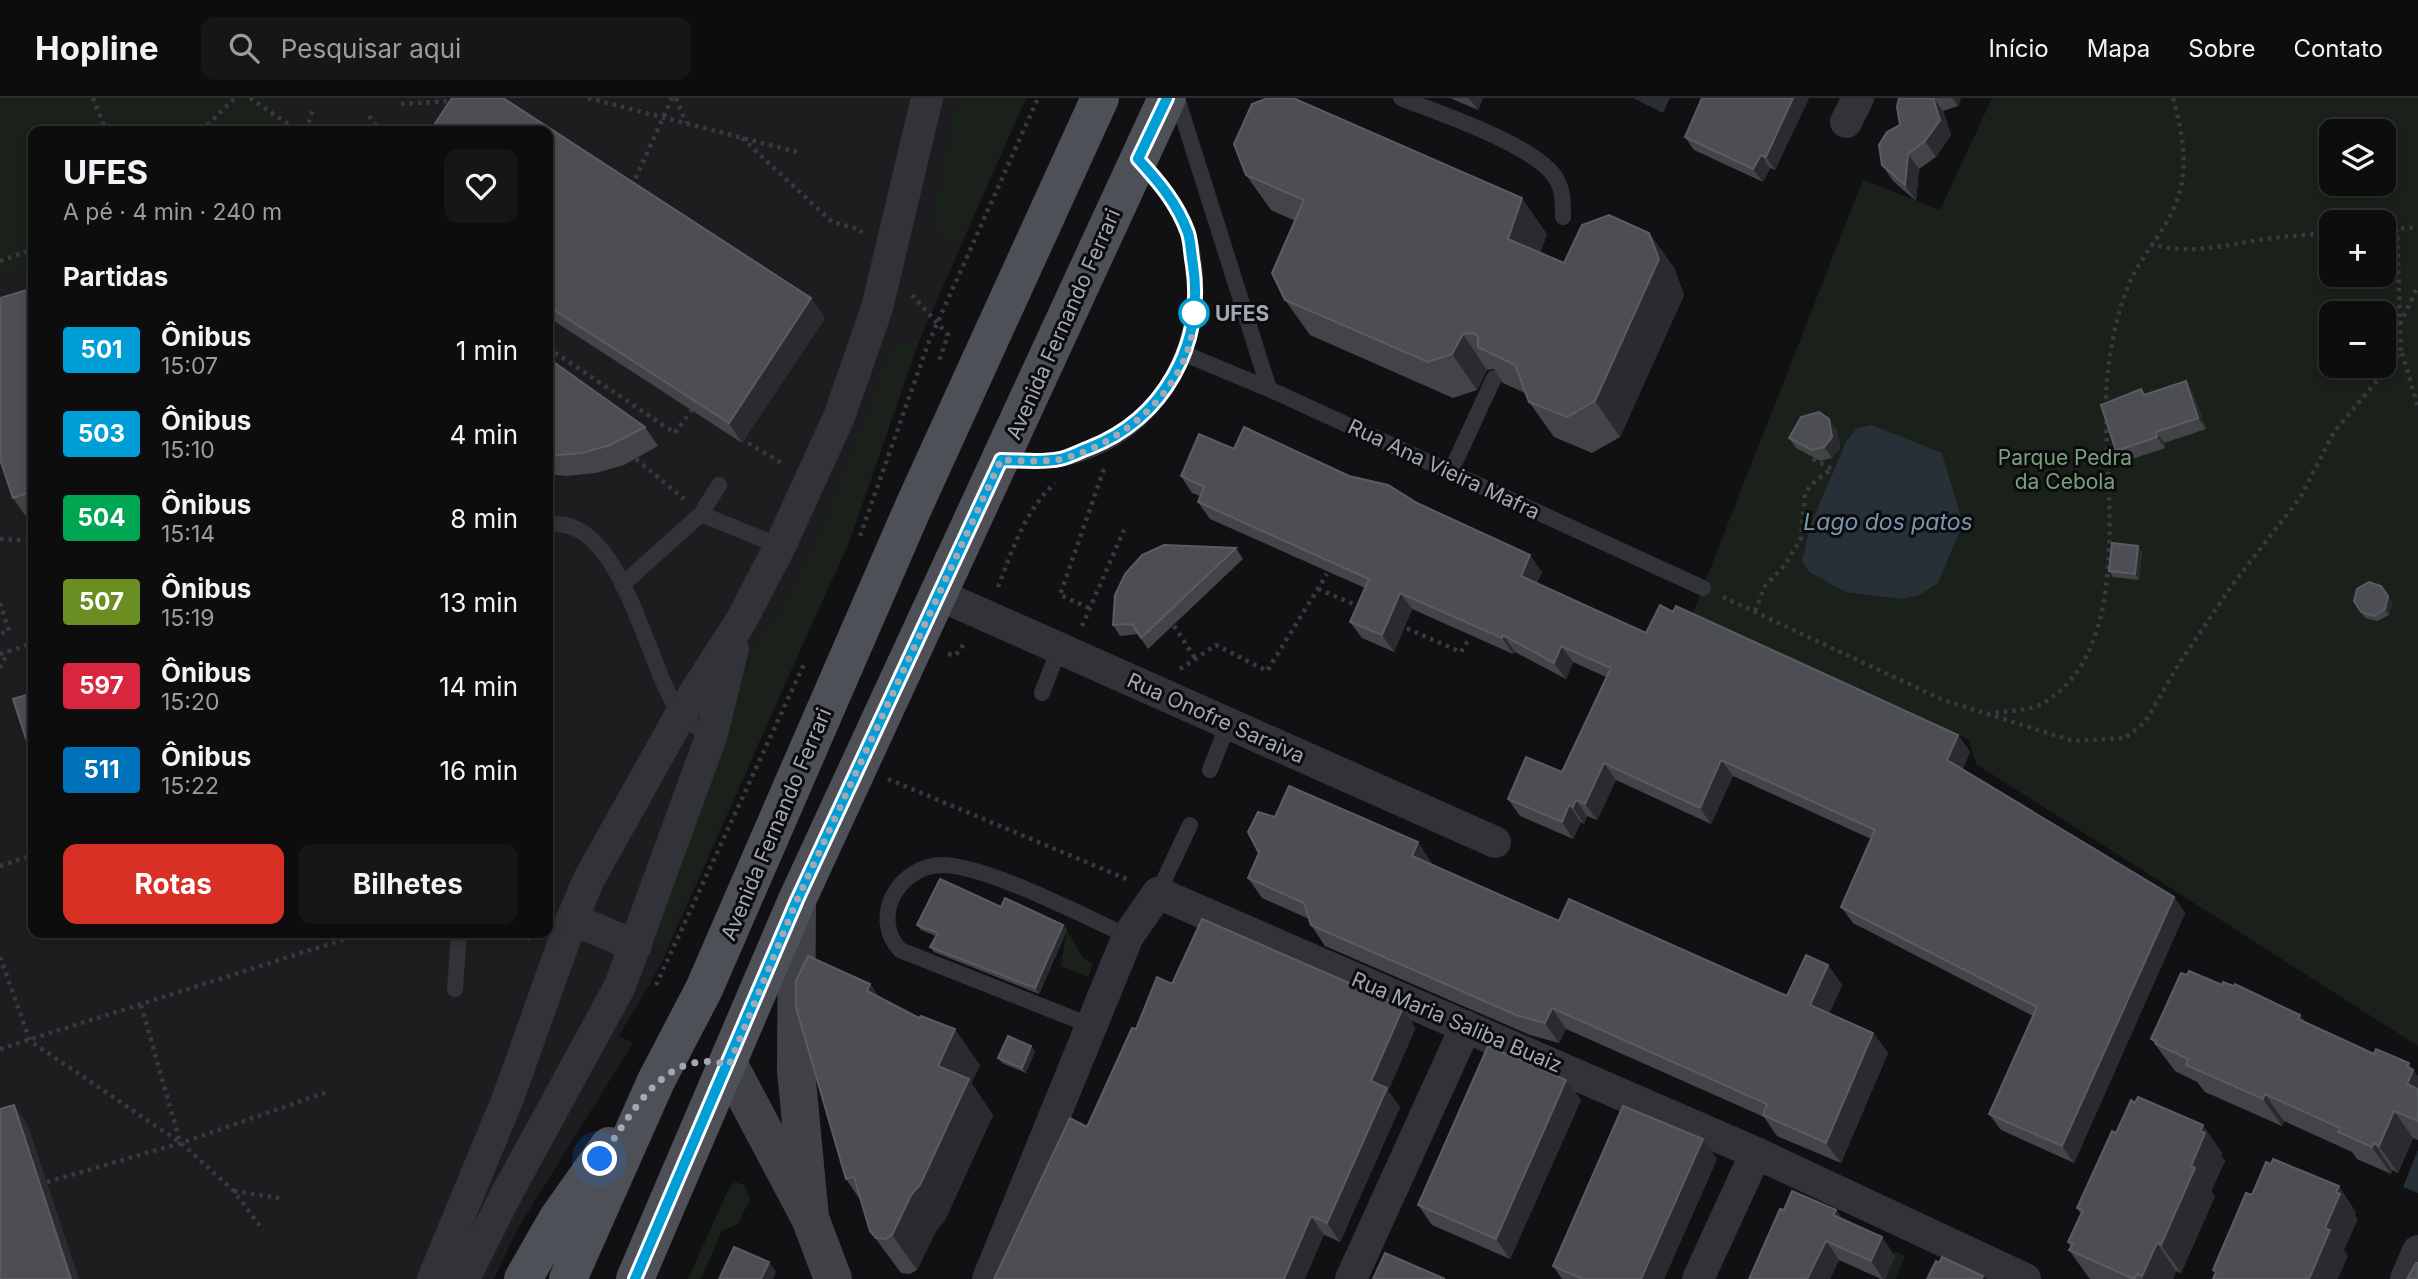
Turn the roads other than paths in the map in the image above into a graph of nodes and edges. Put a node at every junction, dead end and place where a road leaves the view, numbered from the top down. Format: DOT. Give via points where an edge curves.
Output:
graph roads {
  1 [pos="927,98"];
  2 [pos="1100,98"];
  3 [pos="1167,98"];
  4 [pos="1177,98"];
  5 [pos="1401,98"];
  6 [pos="1138,159"];
  7 [pos="1563,217"];
  8 [pos="1185,354"];
  9 [pos="1494,378"];
  10 [pos="1269,389"];
  11 [pos="1001,460"];
  12 [pos="1450,473"];
  13 [pos="719,485"];
  14 [pos="701,514"];
  15 [pos="553,525"];
  16 [pos="780,546"];
  17 [pos="622,585"];
  18 [pos="1703,588"];
  19 [pos="937,594"];
  20 [pos="741,621"];
  21 [pos="1059,649"];
  22 [pos="1042,694"];
  23 [pos="681,714"];
  24 [pos="1228,724"];
  25 [pos="710,737"];
  26 [pos="1210,770"];
  27 [pos="1189,825"];
  28 [pos="1494,842"];
  29 [pos="1158,893"];
  30 [pos="797,900"];
  31 [pos="572,919"];
  32 [pos="1128,936"];
  33 [pos="459,938"];
  34 [pos="636,946"];
  35 [pos="455,989"];
  36 [pos="1093,1026"];
  37 [pos="1466,1026"];
  38 [pos="729,1065"];
  39 [pos="656,1082"];
  40 [pos="508,1098"];
  41 [pos="550,1118"];
  42 [pos="1756,1153"];
  43 [pos="810,1218"];
  44 [pos="2418,1251"];
  45 [pos="433,1279"];
  46 [pos="464,1279"];
  47 [pos="523,1279"];
  48 [pos="568,1279"];
  49 [pos="635,1279"];
  50 [pos="834,1279"];
  51 [pos="988,1279"];
  52 [pos="1351,1279"];
  53 [pos="1698,1279"];
  54 [pos="2025,1279"];
  55 [pos="2406,1279"];
  1 -- 16 [label="street" via="861,359"];
  2 -- 39 [label="main road, Avenida Fernando Ferrari" via="913,508 704,989"];
  3 -- 6 [label="main road, Avenida Fernando Ferrari"];
  4 -- 10 [label="lane"];
  5 -- 7 [label="lane" via="1514,145 1540,162 1556,178"];
  6 -- 8 [label="lane" via="1169,193 1188,235 1195,293"];
  6 -- 11 [label="main road, Avenida Fernando Ferrari"];
  8 -- 10 [label="lane, Rua Ana Vieira Mafra"];
  8 -- 11 [label="lane" via="1168,387 1144,415 1114,438 1060,459"];
  9 -- 12 [label="lane"];
  10 -- 12 [label="lane, Rua Ana Vieira Mafra"];
  11 -- 19 [label="main road, Avenida Fernando Ferrari"];
  12 -- 18 [label="lane, Rua Ana Vieira Mafra"];
  13 -- 14 [label="lane"];
  14 -- 16 [label="lane"];
  14 -- 17 [label="lane"];
  15 -- 17 [label="lane" via="583,531 607,556"];
  16 -- 20 [label="street"];
  17 -- 23 [label="lane"];
  19 -- 21 [label="street, Rua Onofre Saraiva"];
  19 -- 30 [label="main road, Avenida Fernando Ferrari"];
  20 -- 23 [label="street"];
  20 -- 25 [label="street"];
  21 -- 22 [label="lane"];
  21 -- 24 [label="street, Rua Onofre Saraiva"];
  23 -- 25 [label="lane"];
  23 -- 31 [label="street" via="589,879"];
  24 -- 26 [label="lane"];
  24 -- 28 [label="street, Rua Onofre Saraiva"];
  25 -- 34 [label="street"];
  27 -- 29 [label="lane"];
  29 -- 32 [label="street"];
  29 -- 37 [label="street, Rua Maria Saliba Buaiz"];
  30 -- 38 [label="main road, Avenida Fernando Ferrari"];
  30 -- 43 [label="street" via="796,1070"];
  31 -- 34 [label="street"];
  31 -- 40 [label="street"];
  32 -- 36 [label="street"];
  32 -- 36 [label="lane" via="997,879 946,865 928,866 911,874 897,888 887,909 891,940 900,950"];
  33 -- 35 [label="lane"];
  34 -- 41 [label="street" via="620,986"];
  36 -- 51 [label="street"];
  37 -- 42 [label="street, Rua Maria Saliba Buaiz"];
  37 -- 52 [label="street"];
  38 -- 39 [label="main road" via="695,1060"];
  38 -- 43 [label="street"];
  38 -- 49 [label="main road, Avenida Fernando Ferrari"];
  39 -- 47 [label="main road" via="558,1218"];
  39 -- 48 [label="main road, Avenida Fernando Ferrari"];
  40 -- 41 [label="street"];
  40 -- 45 [label="street"];
  41 -- 46 [label="street"];
  42 -- 53 [label="street"];
  42 -- 54 [label="street, Rua Maria Saliba Buaiz"];
  43 -- 50 [label="street"];
  44 -- 55 [label="street"];
}
